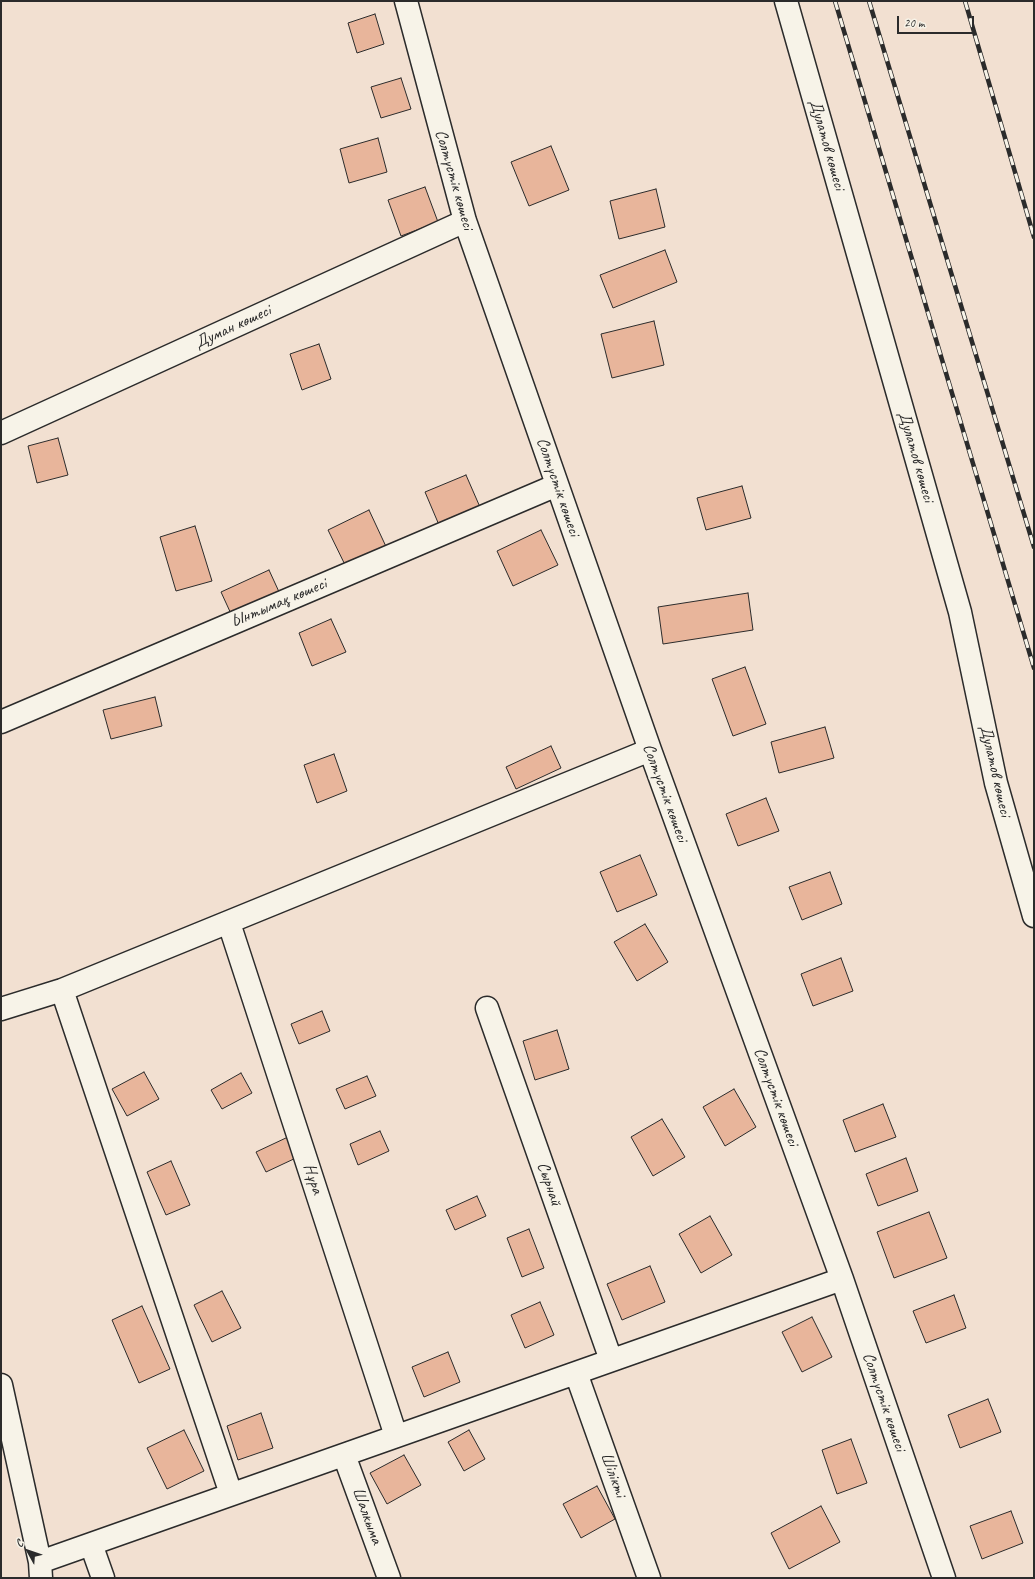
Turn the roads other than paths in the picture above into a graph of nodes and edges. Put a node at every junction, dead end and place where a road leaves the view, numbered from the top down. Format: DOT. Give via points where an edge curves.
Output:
graph roads {
  1 [pos="406,1"];
  2 [pos="786,1"];
  3 [pos="465,221"];
  4 [pos="1,433"];
  5 [pos="557,484"];
  6 [pos="1,722"];
  7 [pos="650,750"];
  8 [pos="1034,916"];
  9 [pos="229,923"];
  10 [pos="62,990"];
  11 [pos="487,1008"];
  12 [pos="1,1009"];
  13 [pos="842,1279"];
  14 [pos="611,1360"];
  15 [pos="576,1373"];
  16 [pos="1,1385"];
  17 [pos="396,1436"];
  18 [pos="344,1455"];
  19 [pos="231,1494"];
  20 [pos="91,1544"];
  21 [pos="41,1570"];
  22 [pos="103,1578"];
  23 [pos="389,1578"];
  24 [pos="649,1578"];
  25 [pos="944,1578"];
  1 -- 3 [label="street, Солтүстік көшесі"];
  2 -- 8 [label="street, Дулатов көшесі" via="960,612 996,782"];
  3 -- 4 [label="street, Думан көшесі"];
  3 -- 5 [label="street, Солтүстік көшесі"];
  5 -- 6 [label="street, Ынтымақ көшесі"];
  5 -- 7 [label="street, Солтүстік көшесі"];
  7 -- 9 [label="street"];
  7 -- 13 [label="street, Солтүстік көшесі"];
  9 -- 10 [label="street"];
  9 -- 17 [label="street, Нұра"];
  10 -- 12 [label="street"];
  10 -- 19 [label="street"];
  11 -- 14 [label="street, Сырнай"];
  13 -- 14 [label="street"];
  13 -- 25 [label="street, Солтүстік көшесі"];
  14 -- 15 [label="street"];
  15 -- 17 [label="street"];
  15 -- 24 [label="street, Шілікті"];
  16 -- 21 [label="street"];
  17 -- 18 [label="street"];
  18 -- 19 [label="street"];
  18 -- 23 [label="street, Шалкыма"];
  19 -- 20 [label="street"];
  20 -- 21 [label="street"];
  20 -- 22 [label="street"];
}
